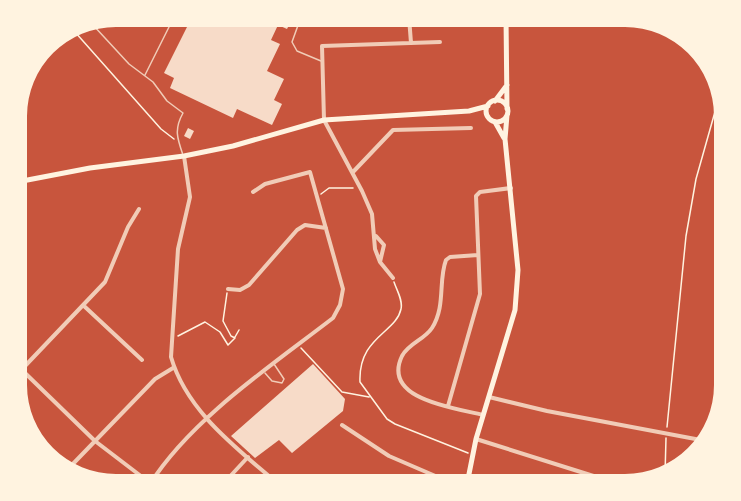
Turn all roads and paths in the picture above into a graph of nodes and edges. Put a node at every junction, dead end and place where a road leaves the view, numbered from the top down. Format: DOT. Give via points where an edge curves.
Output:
graph roads {
  1 [pos="168,27"];
  2 [pos="297,27"];
  3 [pos="410,27"];
  4 [pos="506,27"];
  5 [pos="97,29"];
  6 [pos="78,36"];
  7 [pos="440,42"];
  8 [pos="411,44"];
  9 [pos="322,62"];
  10 [pos="144,76"];
  11 [pos="508,84"];
  12 [pos="495,101"];
  13 [pos="488,106"];
  14 [pos="470,111"];
  15 [pos="507,112"];
  16 [pos="714,115"];
  17 [pos="488,117"];
  18 [pos="324,120"];
  19 [pos="495,122"];
  20 [pos="471,128"];
  21 [pos="505,139"];
  22 [pos="184,156"];
  23 [pos="352,172"];
  24 [pos="27,180"];
  25 [pos="360,186"];
  26 [pos="511,188"];
  27 [pos="253,192"];
  28 [pos="317,197"];
  29 [pos="139,209"];
  30 [pos="326,228"];
  31 [pos="376,236"];
  32 [pos="478,255"];
  33 [pos="380,262"];
  34 [pos="393,278"];
  35 [pos="228,289"];
  36 [pos="84,306"];
  37 [pos="239,330"];
  38 [pos="235,338"];
  39 [pos="172,340"];
  40 [pos="298,345"];
  41 [pos="142,360"];
  42 [pos="27,364"];
  43 [pos="274,364"];
  44 [pos="174,368"];
  45 [pos="265,372"];
  46 [pos="27,375"];
  47 [pos="370,397"];
  48 [pos="488,397"];
  49 [pos="448,406"];
  50 [pos="483,415"];
  51 [pos="206,419"];
  52 [pos="342,425"];
  53 [pos="666,434"];
  54 [pos="476,439"];
  55 [pos="695,439"];
  56 [pos="95,441"];
  57 [pos="472,455"];
  58 [pos="248,457"];
  59 [pos="74,463"];
  60 [pos="663,465"];
  61 [pos="137,474"];
  62 [pos="157,474"];
  63 [pos="232,474"];
  64 [pos="267,474"];
  65 [pos="431,474"];
  66 [pos="469,474"];
  67 [pos="587,474"];
  1 -- 10 [label="lane"];
  2 -- 9 [label="lane" via="292,42 297,51"];
  3 -- 8 [label="street"];
  4 -- 11 [label="main road"];
  5 -- 10 [label="lane"];
  6 -- 22 [label="path" via="161,129 173,137"];
  7 -- 8 [label="street"];
  8 -- 9 [label="street" via="322,46"];
  9 -- 18 [label="street"];
  10 -- 22 [label="lane" via="183,113 176,125"];
  11 -- 12 [label="main road"];
  11 -- 15 [label="main road"];
  12 -- 13 [label="main road"];
  12 -- 15 [label="main road" via="504,103"];
  13 -- 14 [label="main road"];
  13 -- 17 [label="main road"];
  14 -- 17 [label="main road"];
  14 -- 18 [label="main road"];
  15 -- 19 [label="main road"];
  15 -- 21 [label="main road"];
  16 -- 53 [label="path" via="696,178 686,236"];
  17 -- 19 [label="main road"];
  18 -- 22 [label="main road"];
  18 -- 23 [label="street"];
  19 -- 21 [label="main road"];
  20 -- 23 [label="street" via="393,130"];
  21 -- 26 [label="main road"];
  22 -- 24 [label="main road"];
  22 -- 39 [label="street" via="190,197 178,249"];
  23 -- 25 [label="street"];
  25 -- 28 [label="path" via="329,188"];
  25 -- 31 [label="street"];
  26 -- 32 [label="street" via="480,192 476,196"];
  26 -- 48 [label="main road" via="518,270 515,310"];
  27 -- 28 [label="street" via="274,181 309,172"];
  28 -- 30 [label="street"];
  29 -- 36 [label="street" via="105,282"];
  30 -- 35 [label="street" via="305,225 249,285 240,290"];
  30 -- 40 [label="street" via="343,290 340,305 333,318"];
  31 -- 33 [label="street"];
  31 -- 33 [label="street" via="384,245"];
  32 -- 49 [label="street" via="480,294"];
  32 -- 49 [label="street" via="446,260 433,327 406,350 399,367 400,378 411,394"];
  33 -- 34 [label="street"];
  34 -- 47 [label="path" via="401,310 374,339 361,369 360,382"];
  35 -- 38 [label="path" via="223,321"];
  36 -- 41 [label="street"];
  36 -- 42 [label="street"];
  37 -- 38 [label="path"];
  38 -- 39 [label="path" via="228,345 220,332 205,322"];
  39 -- 44 [label="street"];
  40 -- 43 [label="street"];
  40 -- 47 [label="path" via="342,392"];
  43 -- 45 [label="street"];
  43 -- 45 [label="lane" via="284,379 282,383 272,381"];
  44 -- 51 [label="street"];
  44 -- 56 [label="street" via="155,379"];
  45 -- 51 [label="street"];
  46 -- 56 [label="street"];
  47 -- 57 [label="path" via="395,424"];
  48 -- 50 [label="main road"];
  48 -- 53 [label="street"];
  49 -- 50 [label="street"];
  50 -- 54 [label="main road"];
  51 -- 58 [label="street"];
  51 -- 62 [label="street"];
  52 -- 65 [label="street" via="389,456"];
  53 -- 55 [label="street"];
  53 -- 60 [label="path"];
  54 -- 57 [label="main road"];
  54 -- 67 [label="street"];
  56 -- 59 [label="street"];
  56 -- 61 [label="street"];
  57 -- 66 [label="main road"];
  58 -- 63 [label="street"];
  58 -- 64 [label="street"];
}
